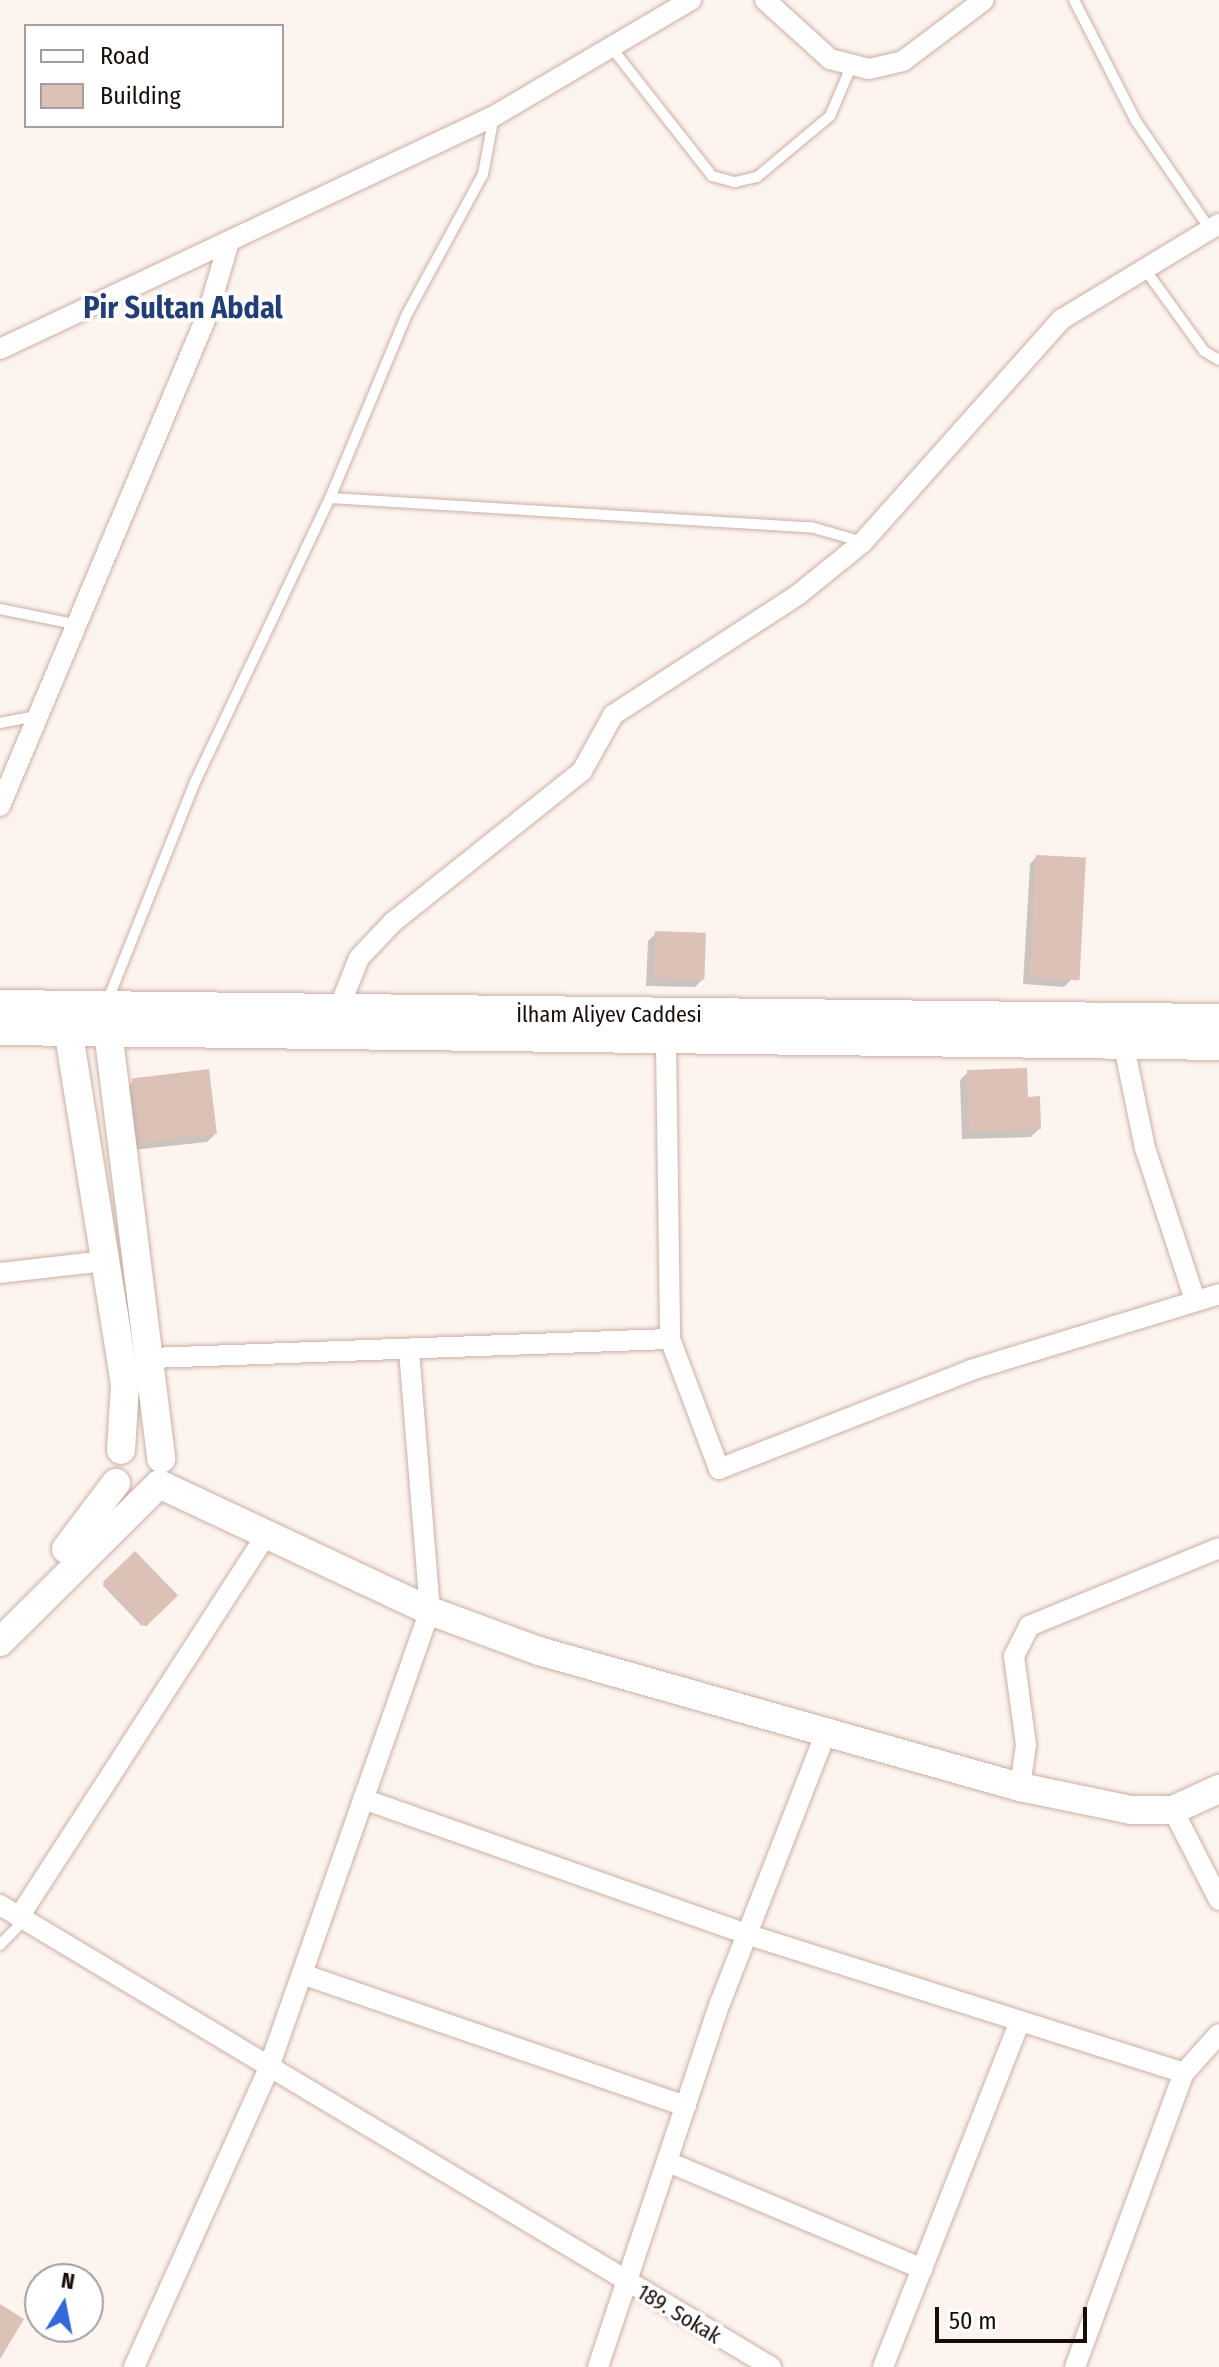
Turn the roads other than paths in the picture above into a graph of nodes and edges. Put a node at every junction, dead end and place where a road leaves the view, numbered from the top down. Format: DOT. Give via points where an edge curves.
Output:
graph roads {
  1 [pos="691,0"];
  2 [pos="765,0"];
  3 [pos="984,0"];
  4 [pos="1074,0"];
  5 [pos="611,47"];
  6 [pos="851,67"];
  7 [pos="494,116"];
  8 [pos="1215,226"];
  9 [pos="228,245"];
  10 [pos="1144,268"];
  11 [pos="0,349"];
  12 [pos="1219,360"];
  13 [pos="330,498"];
  14 [pos="863,542"];
  15 [pos="0,609"];
  16 [pos="74,624"];
  17 [pos="37,716"];
  18 [pos="0,723"];
  19 [pos="0,806"];
  20 [pos="0,1004"];
  21 [pos="337,1013"];
  22 [pos="1219,1018"];
  23 [pos="67,1019"];
  24 [pos="107,1020"];
  25 [pos="0,1031"];
  26 [pos="666,1043"];
  27 [pos="1124,1046"];
  28 [pos="1219,1046"];
  29 [pos="106,1261"];
  30 [pos="0,1273"];
  31 [pos="1219,1294"];
  32 [pos="1195,1300"];
  33 [pos="670,1339"];
  34 [pos="409,1349"];
  35 [pos="151,1358"];
  36 [pos="121,1450"];
  37 [pos="158,1478"];
  38 [pos="116,1483"];
  39 [pos="266,1535"];
  40 [pos="1219,1548"];
  41 [pos="430,1611"];
  42 [pos="0,1617"];
  43 [pos="0,1642"];
  44 [pos="826,1732"];
  45 [pos="1020,1787"];
  46 [pos="1219,1789"];
  47 [pos="363,1799"];
  48 [pos="1173,1810"];
  49 [pos="1219,1900"];
  50 [pos="0,1905"];
  51 [pos="21,1918"];
  52 [pos="746,1934"];
  53 [pos="0,1945"];
  54 [pos="302,1974"];
  55 [pos="1019,2024"];
  56 [pos="1219,2034"];
  57 [pos="268,2070"];
  58 [pos="1184,2073"];
  59 [pos="686,2106"];
  60 [pos="668,2162"];
  61 [pos="922,2269"];
  62 [pos="629,2284"];
  63 [pos="134,2367"];
  64 [pos="598,2367"];
  65 [pos="771,2367"];
  66 [pos="883,2367"];
  67 [pos="1075,2367"];
  1 -- 5 [label="street"];
  2 -- 6 [label="street" via="817,50"];
  3 -- 6 [label="street" via="903,61"];
  4 -- 8 [label="lane" via="1136,121"];
  5 -- 6 [label="lane" via="712,176 727,181 757,177 830,116"];
  5 -- 7 [label="street"];
  7 -- 9 [label="street"];
  7 -- 13 [label="lane" via="489,160 407,314"];
  8 -- 10 [label="street"];
  9 -- 11 [label="street"];
  9 -- 16 [label="street" via="208,313"];
  10 -- 12 [label="lane" via="1204,351"];
  10 -- 14 [label="street" via="1062,319"];
  13 -- 14 [label="lane" via="811,527"];
  13 -- 24 [label="lane" via="195,782"];
  14 -- 21 [label="street" via="799,594 613,715 582,771 393,922 359,958"];
  15 -- 16 [label="lane"];
  16 -- 17 [label="street"];
  17 -- 18 [label="lane"];
  17 -- 19 [label="street"];
  20 -- 23 [label="street, İlham Aliyev Caddesi"];
  21 -- 22 [label="street, İlham Aliyev Caddesi"];
  21 -- 24 [label="street, İlham Aliyev Caddesi"];
  23 -- 24 [label="street, İlham Aliyev Caddesi"];
  23 -- 25 [label="street, İlham Aliyev Caddesi"];
  23 -- 29 [label="street"];
  24 -- 26 [label="street, İlham Aliyev Caddesi"];
  24 -- 35 [label="street"];
  26 -- 27 [label="street, İlham Aliyev Caddesi"];
  26 -- 33 [label="street"];
  27 -- 28 [label="street, İlham Aliyev Caddesi"];
  27 -- 32 [label="street" via="1145,1148"];
  29 -- 30 [label="street"];
  29 -- 36 [label="street" via="125,1385"];
  31 -- 32 [label="street"];
  32 -- 33 [label="street" via="971,1370 719,1469"];
  33 -- 34 [label="street"];
  34 -- 35 [label="street"];
  34 -- 41 [label="street"];
  35 -- 37 [label="street"];
  36 -- 37 [label="street" via="142,1445"];
  36 -- 38 [label="street" via="112,1468"];
  37 -- 38 [label="street" via="137,1495"];
  37 -- 39 [label="street"];
  37 -- 43 [label="street"];
  38 -- 42 [label="street" via="88,1527"];
  39 -- 41 [label="street"];
  39 -- 51 [label="street"];
  40 -- 45 [label="street" via="1029,1626 1014,1656 1026,1745"];
  41 -- 44 [label="street" via="539,1651"];
  41 -- 47 [label="street"];
  44 -- 45 [label="street"];
  44 -- 52 [label="street"];
  45 -- 48 [label="street" via="1131,1810"];
  46 -- 48 [label="street"];
  47 -- 52 [label="street"];
  47 -- 54 [label="street"];
  48 -- 49 [label="street"];
  50 -- 51 [label="street, 189. Sokak"];
  51 -- 53 [label="lane"];
  51 -- 57 [label="street, 189. Sokak"];
  52 -- 55 [label="street"];
  52 -- 59 [label="street"];
  54 -- 57 [label="street"];
  54 -- 59 [label="street"];
  55 -- 58 [label="street"];
  55 -- 61 [label="street"];
  56 -- 58 [label="street"];
  57 -- 62 [label="street, 189. Sokak"];
  57 -- 63 [label="street"];
  58 -- 67 [label="street"];
  59 -- 60 [label="street"];
  60 -- 61 [label="street"];
  60 -- 62 [label="street"];
  61 -- 66 [label="street"];
  62 -- 64 [label="street"];
  62 -- 65 [label="street, 189. Sokak"];
}
